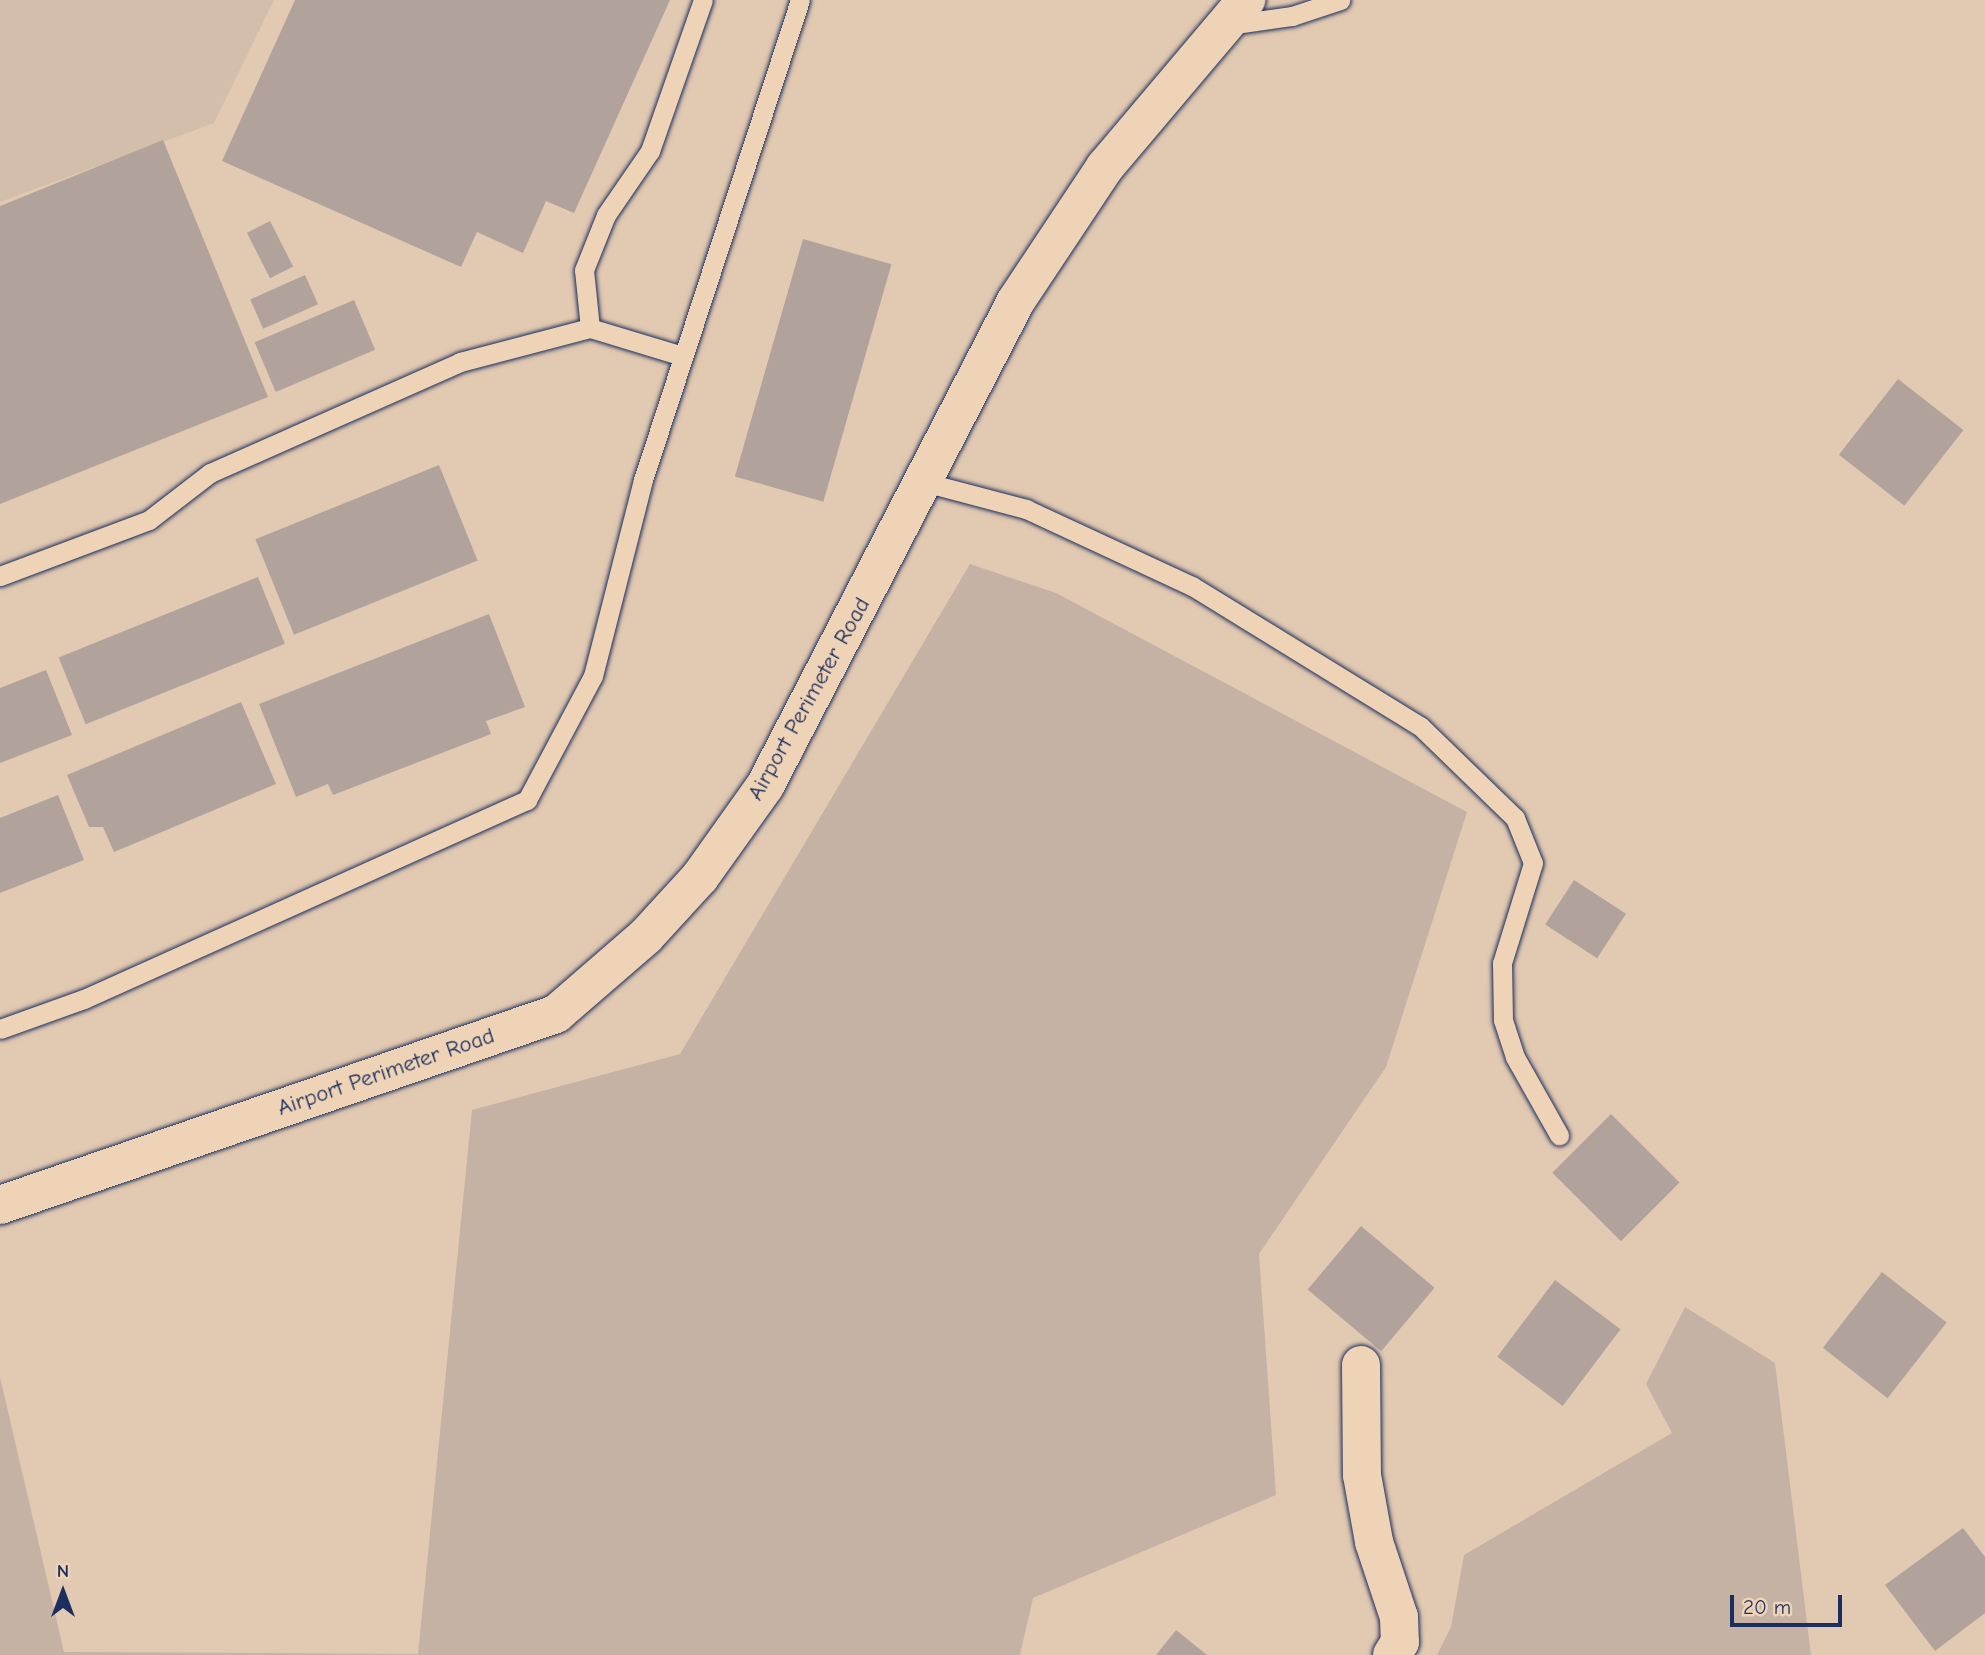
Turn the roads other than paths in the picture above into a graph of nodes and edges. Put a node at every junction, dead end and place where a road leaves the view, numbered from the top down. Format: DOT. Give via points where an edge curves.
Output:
graph roads {
  1 [pos="703,0"];
  2 [pos="800,0"];
  3 [pos="1340,0"];
  4 [pos="1236,13"];
  5 [pos="590,328"];
  6 [pos="683,356"];
  7 [pos="924,481"];
  8 [pos="0,576"];
  9 [pos="0,1030"];
  10 [pos="1559,1135"];
  11 [pos="0,1205"];
  12 [pos="1361,1365"];
  13 [pos="1392,1655"];
  1 -- 5 [label="lane" via="650,151 607,215 583,270"];
  2 -- 6 [label="lane"];
  3 -- 4 [label="lane" via="1292,16"];
  4 -- 7 [label="street, Airport Perimeter Road" via="1105,167 1016,301"];
  5 -- 6 [label="lane"];
  5 -- 8 [label="lane" via="460,362 211,474 149,520"];
  6 -- 9 [label="lane" via="643,480 593,676 527,800 84,999"];
  7 -- 10 [label="lane" via="1026,509 1192,586 1420,726 1515,818 1532,863 1502,963 1503,1020 1515,1057"];
  7 -- 11 [label="street, Airport Perimeter Road" via="765,786 700,877 599,981 556,1014"];
  12 -- 13 [label="street" via="1363,1475 1374,1542 1399,1617 1400,1642"];
}
